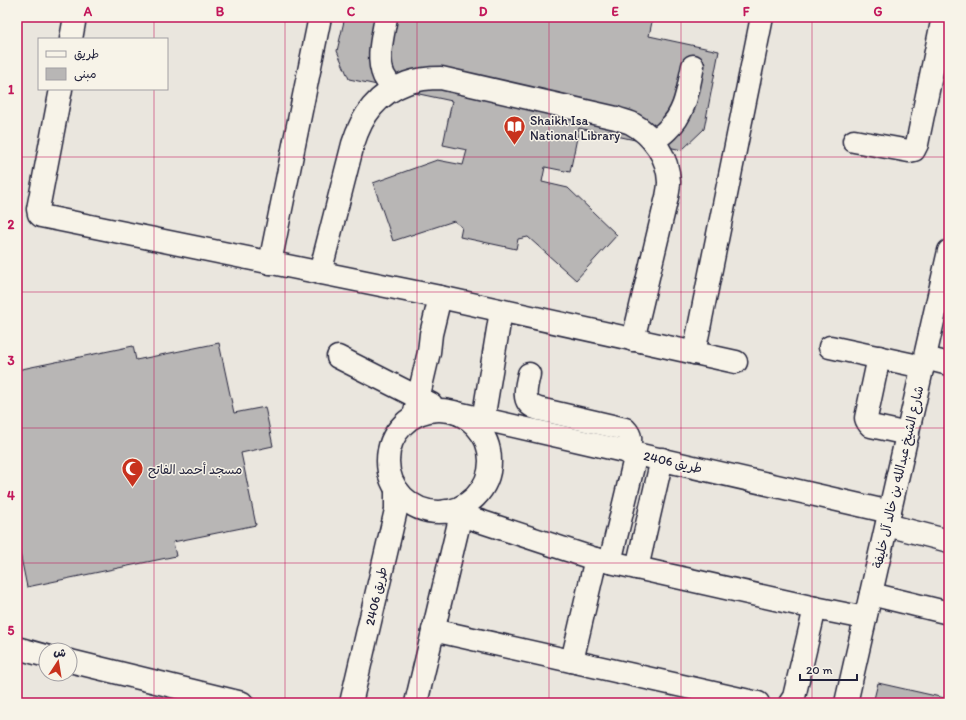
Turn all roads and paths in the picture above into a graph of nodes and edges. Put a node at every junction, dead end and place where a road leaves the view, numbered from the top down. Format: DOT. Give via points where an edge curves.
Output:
graph roads {
  1 [pos="75,17"];
  2 [pos="320,17"];
  3 [pos="386,17"];
  4 [pos="762,17"];
  5 [pos="943,17"];
  6 [pos="70,38"];
  7 [pos="693,66"];
  8 [pos="61,90"];
  9 [pos="392,90"];
  10 [pos="653,141"];
  11 [pos="854,141"];
  12 [pos="949,251"];
  13 [pos="270,263"];
  14 [pos="320,273"];
  15 [pos="440,297"];
  16 [pos="502,311"];
  17 [pos="633,340"];
  18 [pos="830,347"];
  19 [pos="694,353"];
  20 [pos="338,357"];
  21 [pos="879,357"];
  22 [pos="736,362"];
  23 [pos="924,363"];
  24 [pos="949,364"];
  25 [pos="529,374"];
  26 [pos="416,407"];
  27 [pos="582,419"];
  28 [pos="482,426"];
  29 [pos="908,434"];
  30 [pos="577,440"];
  31 [pos="632,453"];
  32 [pos="662,459"];
  33 [pos="396,489"];
  34 [pos="456,511"];
  35 [pos="888,518"];
  36 [pos="949,541"];
  37 [pos="603,561"];
  38 [pos="637,568"];
  39 [pos="871,594"];
  40 [pos="815,608"];
  41 [pos="949,614"];
  42 [pos="865,618"];
  43 [pos="433,630"];
  44 [pos="17,648"];
  45 [pos="38,654"];
  46 [pos="572,661"];
  47 [pos="78,664"];
  48 [pos="242,703"];
  49 [pos="351,703"];
  50 [pos="416,703"];
  51 [pos="758,703"];
  52 [pos="790,703"];
  53 [pos="846,703"];
  1 -- 6 [label="street"];
  2 -- 13 [label="street"];
  3 -- 9 [label="street" via="381,58 384,76"];
  4 -- 19 [label="street"];
  5 -- 11 [label="street" via="914,150"];
  7 -- 10 [label="street" via="684,106 668,129"];
  8 -- 13 [label="street" via="38,209 41,216"];
  9 -- 10 [label="street" via="407,82 441,78 616,118 643,130"];
  9 -- 14 [label="street" via="371,108 357,131"];
  10 -- 17 [label="street" via="662,153 669,183"];
  12 -- 23 [label="street, شارع الشيخ عبدالله بن خالد آل خليفة"];
  13 -- 14 [label="street"];
  14 -- 15 [label="street"];
  15 -- 16 [label="street"];
  15 -- 26 [label="street"];
  16 -- 17 [label="street"];
  16 -- 28 [label="street"];
  17 -- 19 [label="street"];
  18 -- 21 [label="street"];
  19 -- 22 [label="street"];
  20 -- 26 [label="street"];
  21 -- 23 [label="street"];
  21 -- 29 [label="street" via="866,421 871,426"];
  23 -- 24 [label="street"];
  23 -- 29 [label="street, شارع الشيخ عبدالله بن خالد آل خليفة"];
  25 -- 27 [label="street" via="525,397 530,405"];
  26 -- 28 [label="street" via="428,411 450,411"];
  26 -- 33 [label="street" via="401,426 389,452 389,474"];
  27 -- 30 [label="street"];
  27 -- 31 [label="street" via="625,429 631,438"];
  28 -- 30 [label="street, طريق 2406"];
  28 -- 34 [label="street" via="490,459 488,473 475,497"];
  29 -- 35 [label="street, شارع الشيخ عبدالله بن خالد آل خليفة"];
  30 -- 31 [label="street, طريق 2406"];
  31 -- 32 [label="street, طريق 2406"];
  31 -- 37 [label="street"];
  32 -- 35 [label="street, طريق 2406"];
  32 -- 38 [label="street"];
  33 -- 34 [label="street" via="406,500 418,507 432,511"];
  33 -- 49 [label="street, طريق 2406" via="396,510"];
  34 -- 37 [label="street"];
  34 -- 43 [label="street"];
  35 -- 36 [label="street, طريق 2406"];
  35 -- 39 [label="street, شارع الشيخ عبدالله بن خالد آل خليفة"];
  37 -- 38 [label="street"];
  37 -- 46 [label="street" via="594,567"];
  38 -- 40 [label="street"];
  39 -- 41 [label="street"];
  39 -- 42 [label="street, شارع الشيخ عبدالله بن خالد آل خليفة"];
  40 -- 42 [label="street"];
  40 -- 52 [label="street" via="794,697"];
  42 -- 53 [label="street, شارع الشيخ عبدالله بن خالد آل خليفة"];
  43 -- 46 [label="street"];
  43 -- 50 [label="street"];
  44 -- 45 [label="street"];
  46 -- 51 [label="street"];
  47 -- 48 [label="street"];
}
